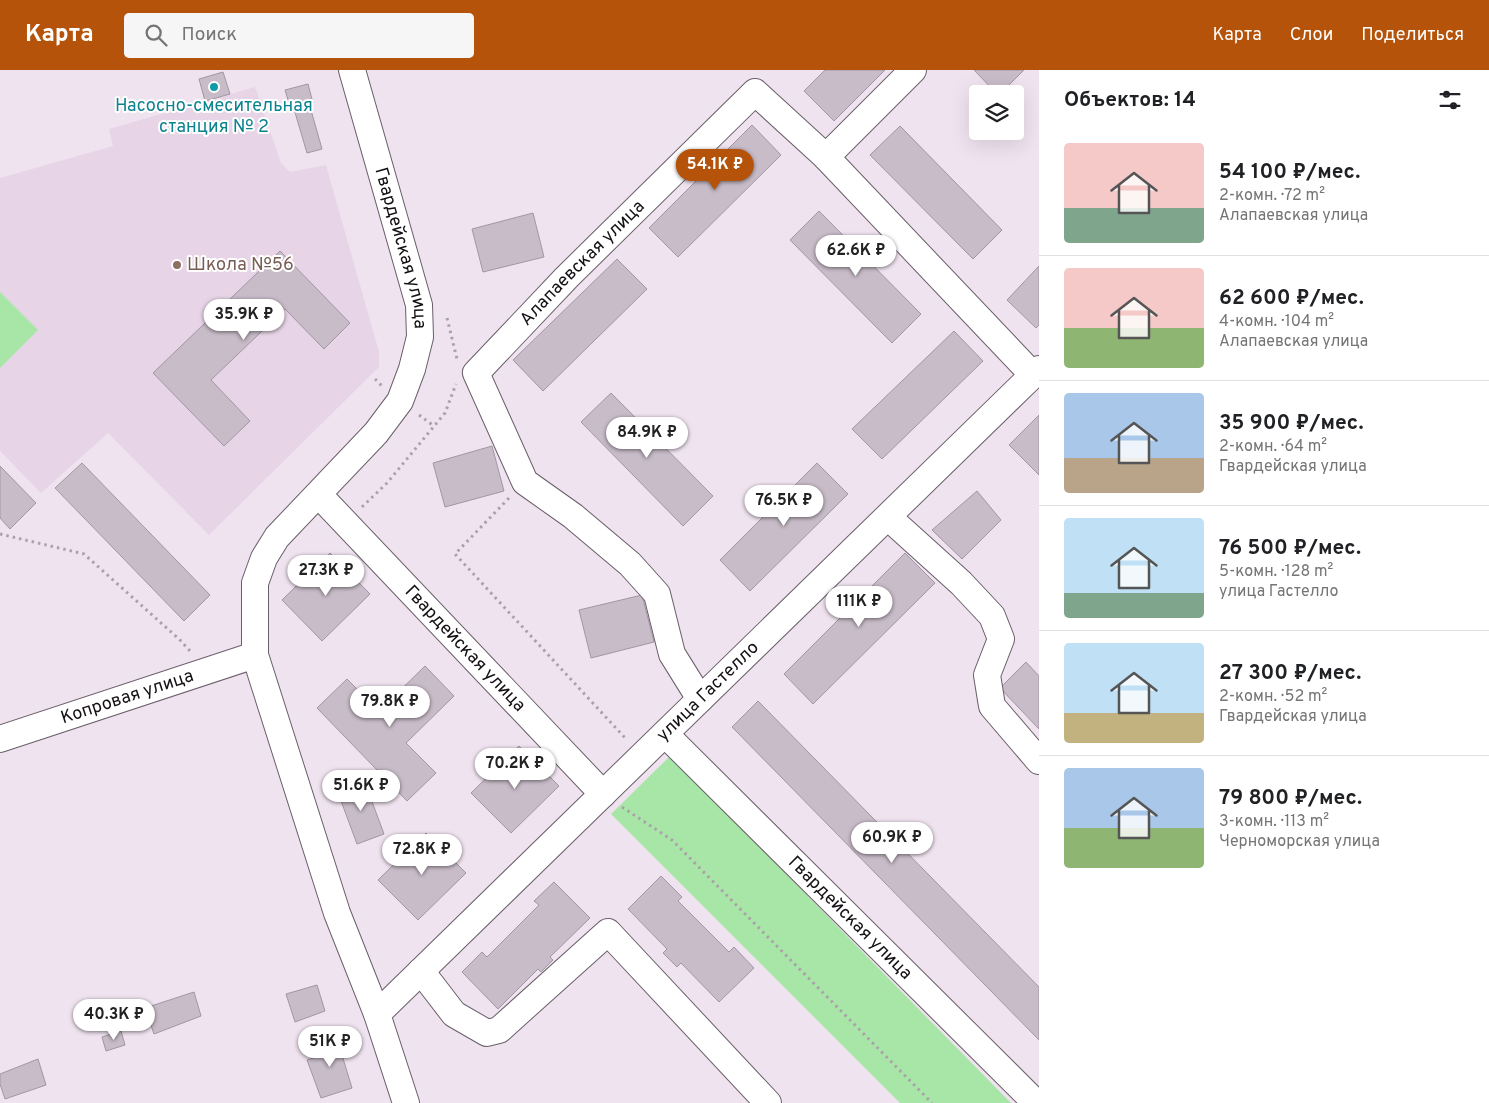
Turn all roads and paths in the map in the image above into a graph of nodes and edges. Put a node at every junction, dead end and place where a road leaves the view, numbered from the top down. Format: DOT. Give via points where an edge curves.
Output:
graph roads {
  1 [pos="352,70"];
  2 [pos="913,70"];
  3 [pos="826,157"];
  4 [pos="447,318"];
  5 [pos="468,372"];
  6 [pos="1036,372"];
  7 [pos="525,482"];
  8 [pos="319,495"];
  9 [pos="888,516"];
  10 [pos="346,523"];
  11 [pos="0,534"];
  12 [pos="255,655"];
  13 [pos="208,671"];
  14 [pos="700,699"];
  15 [pos="2,733"];
  16 [pos="665,734"];
  17 [pos="630,743"];
  18 [pos="1039,761"];
  19 [pos="603,794"];
  20 [pos="420,972"];
  21 [pos="377,1014"];
  22 [pos="406,1103"];
  23 [pos="768,1103"];
  24 [pos="932,1103"];
  25 [pos="1036,1103"];
  1 -- 8 [label="street, Гвардейская улица" via="419,305 420,337 400,402"];
  2 -- 3 [label="street"];
  3 -- 5 [label="street, Алапаевская улица" via="755,92"];
  3 -- 6 [label="street"];
  4 -- 5 [label="path"];
  5 -- 7 [label="street"];
  5 -- 10 [label="path" via="446,413 387,483"];
  6 -- 9 [label="street, улица Гастелло"];
  7 -- 14 [label="street" via="573,516 646,580 657,594 672,654"];
  7 -- 17 [label="path" via="455,554"];
  8 -- 10 [label="street, Гвардейская улица"];
  8 -- 12 [label="street" via="277,537 264,558 256,584"];
  9 -- 14 [label="street, улица Гастелло"];
  9 -- 18 [label="street" via="992,616 1001,639 988,675 992,706"];
  10 -- 19 [label="street, Гвардейская улица"];
  11 -- 13 [label="path" via="84,554 179,639"];
  12 -- 13 [label="street, Копровая улица"];
  12 -- 21 [label="street" via="337,914"];
  13 -- 15 [label="street, Копровая улица"];
  14 -- 16 [label="street, улица Гастелло"];
  16 -- 19 [label="street, улица Гастелло"];
  16 -- 25 [label="street, Гвардейская улица"];
  19 -- 20 [label="street, улица Гастелло"];
  19 -- 24 [label="path" via="672,840"];
  20 -- 21 [label="street, улица Гастелло"];
  20 -- 23 [label="street" via="454,1014 487,1033 498,1030 608,932"];
  21 -- 22 [label="street"];
}
